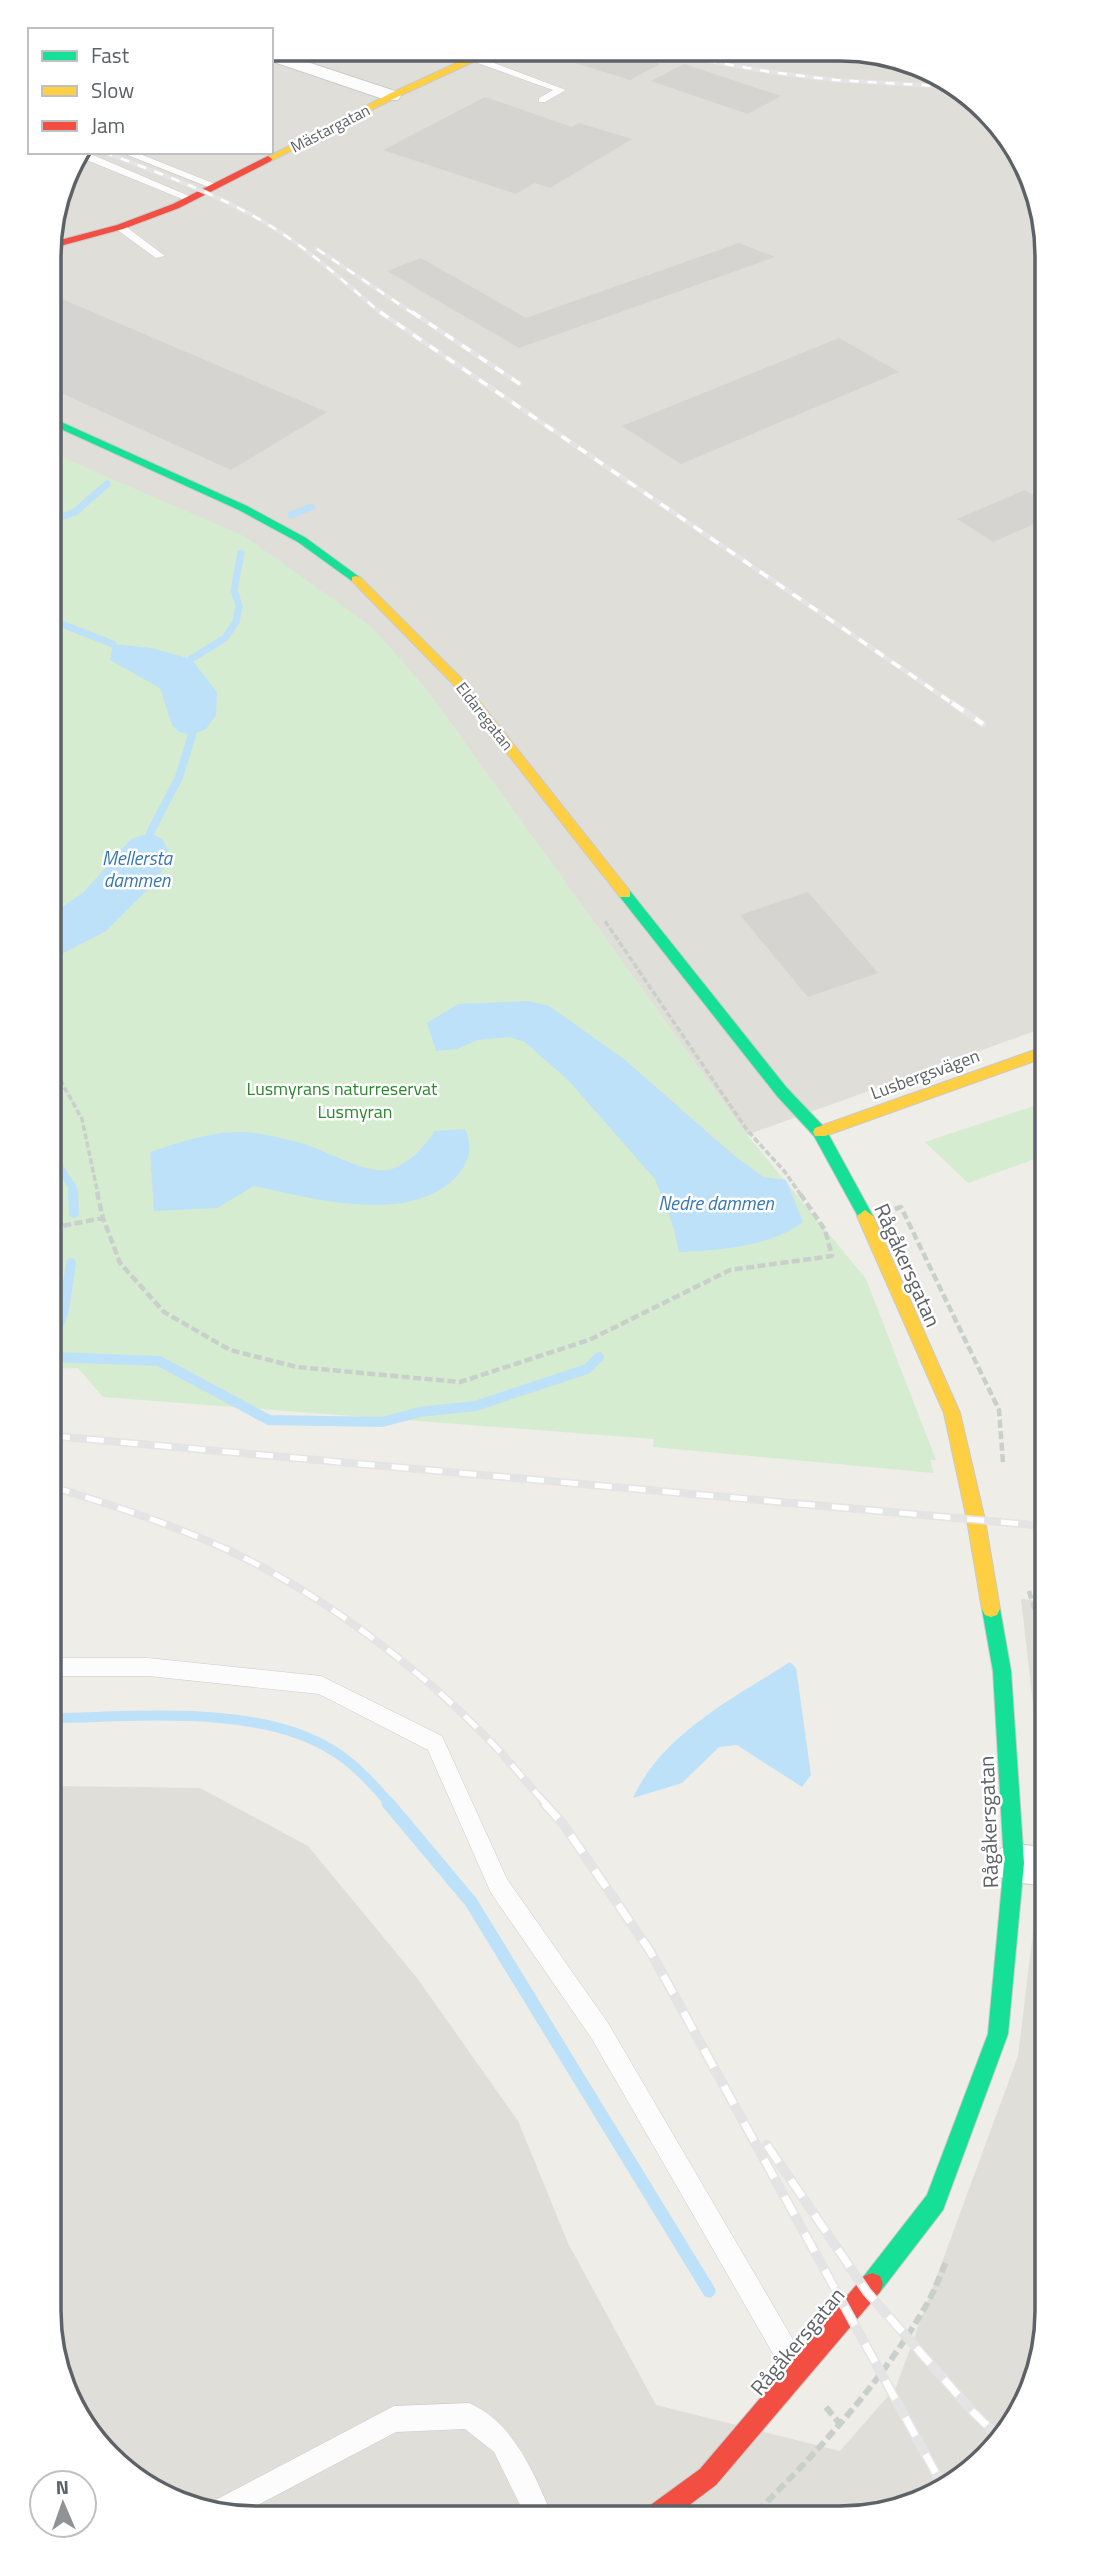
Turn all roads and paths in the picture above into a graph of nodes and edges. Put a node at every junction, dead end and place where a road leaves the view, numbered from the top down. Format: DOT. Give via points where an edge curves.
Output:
graph roads {
  1 [pos="291,62"];
  2 [pos="469,62"];
  3 [pos="482,62"];
  4 [pos="392,96"];
  5 [pos="542,100"];
  6 [pos="130,154"];
  7 [pos="89,157"];
  8 [pos="118,169"];
  9 [pos="101,177"];
  10 [pos="215,187"];
  11 [pos="191,198"];
  12 [pos="120,227"];
  13 [pos="62,243"];
  14 [pos="160,256"];
  15 [pos="62,425"];
  16 [pos="601,915"];
  17 [pos="1035,1055"];
  18 [pos="62,1082"];
  19 [pos="820,1132"];
  20 [pos="893,1196"];
  21 [pos="901,1207"];
  22 [pos="103,1218"];
  23 [pos="62,1226"];
  24 [pos="61,1667"];
  25 [pos="1030,1865"];
  26 [pos="799,2373"];
  27 [pos="233,2504"];
  28 [pos="534,2506"];
  29 [pos="668,2506"];
  1 -- 4 [label="street"];
  2 -- 4 [label="street, Mästargatan"];
  3 -- 5 [label="lane" via="561,90"];
  4 -- 10 [label="street, Mästargatan"];
  6 -- 10 [label="lane"];
  7 -- 8 [label="lane"];
  8 -- 9 [label="lane"];
  8 -- 11 [label="lane"];
  10 -- 11 [label="street, Mästargatan"];
  11 -- 12 [label="street, Mästargatan"];
  12 -- 13 [label="street, Mästargatan"];
  12 -- 14 [label="lane"];
  15 -- 19 [label="street, Eldaregatan" via="243,508 302,540 360,582 456,680 782,1092"];
  16 -- 22 [label="path" via="747,1130 812,1210 825,1230 832,1256 730,1270 589,1340 460,1382 297,1367 230,1350 164,1312 120,1262"];
  17 -- 19 [label="street, Lusbergsvägen"];
  18 -- 22 [label="path" via="82,1119"];
  19 -- 25 [label="street, Rågåkersgatan" via="865,1217 952,1413 976,1520"];
  20 -- 21 [label="path"];
  22 -- 23 [label="path"];
  24 -- 26 [label="lane" via="148,1667 321,1685 435,1743 499,1886 600,2031"];
  25 -- 26 [label="street, Rågåkersgatan" via="998,2034 936,2202"];
  26 -- 29 [label="street, Rågåkersgatan" via="708,2477"];
  27 -- 28 [label="lane" via="394,2419 469,2416 503,2443"];
}
